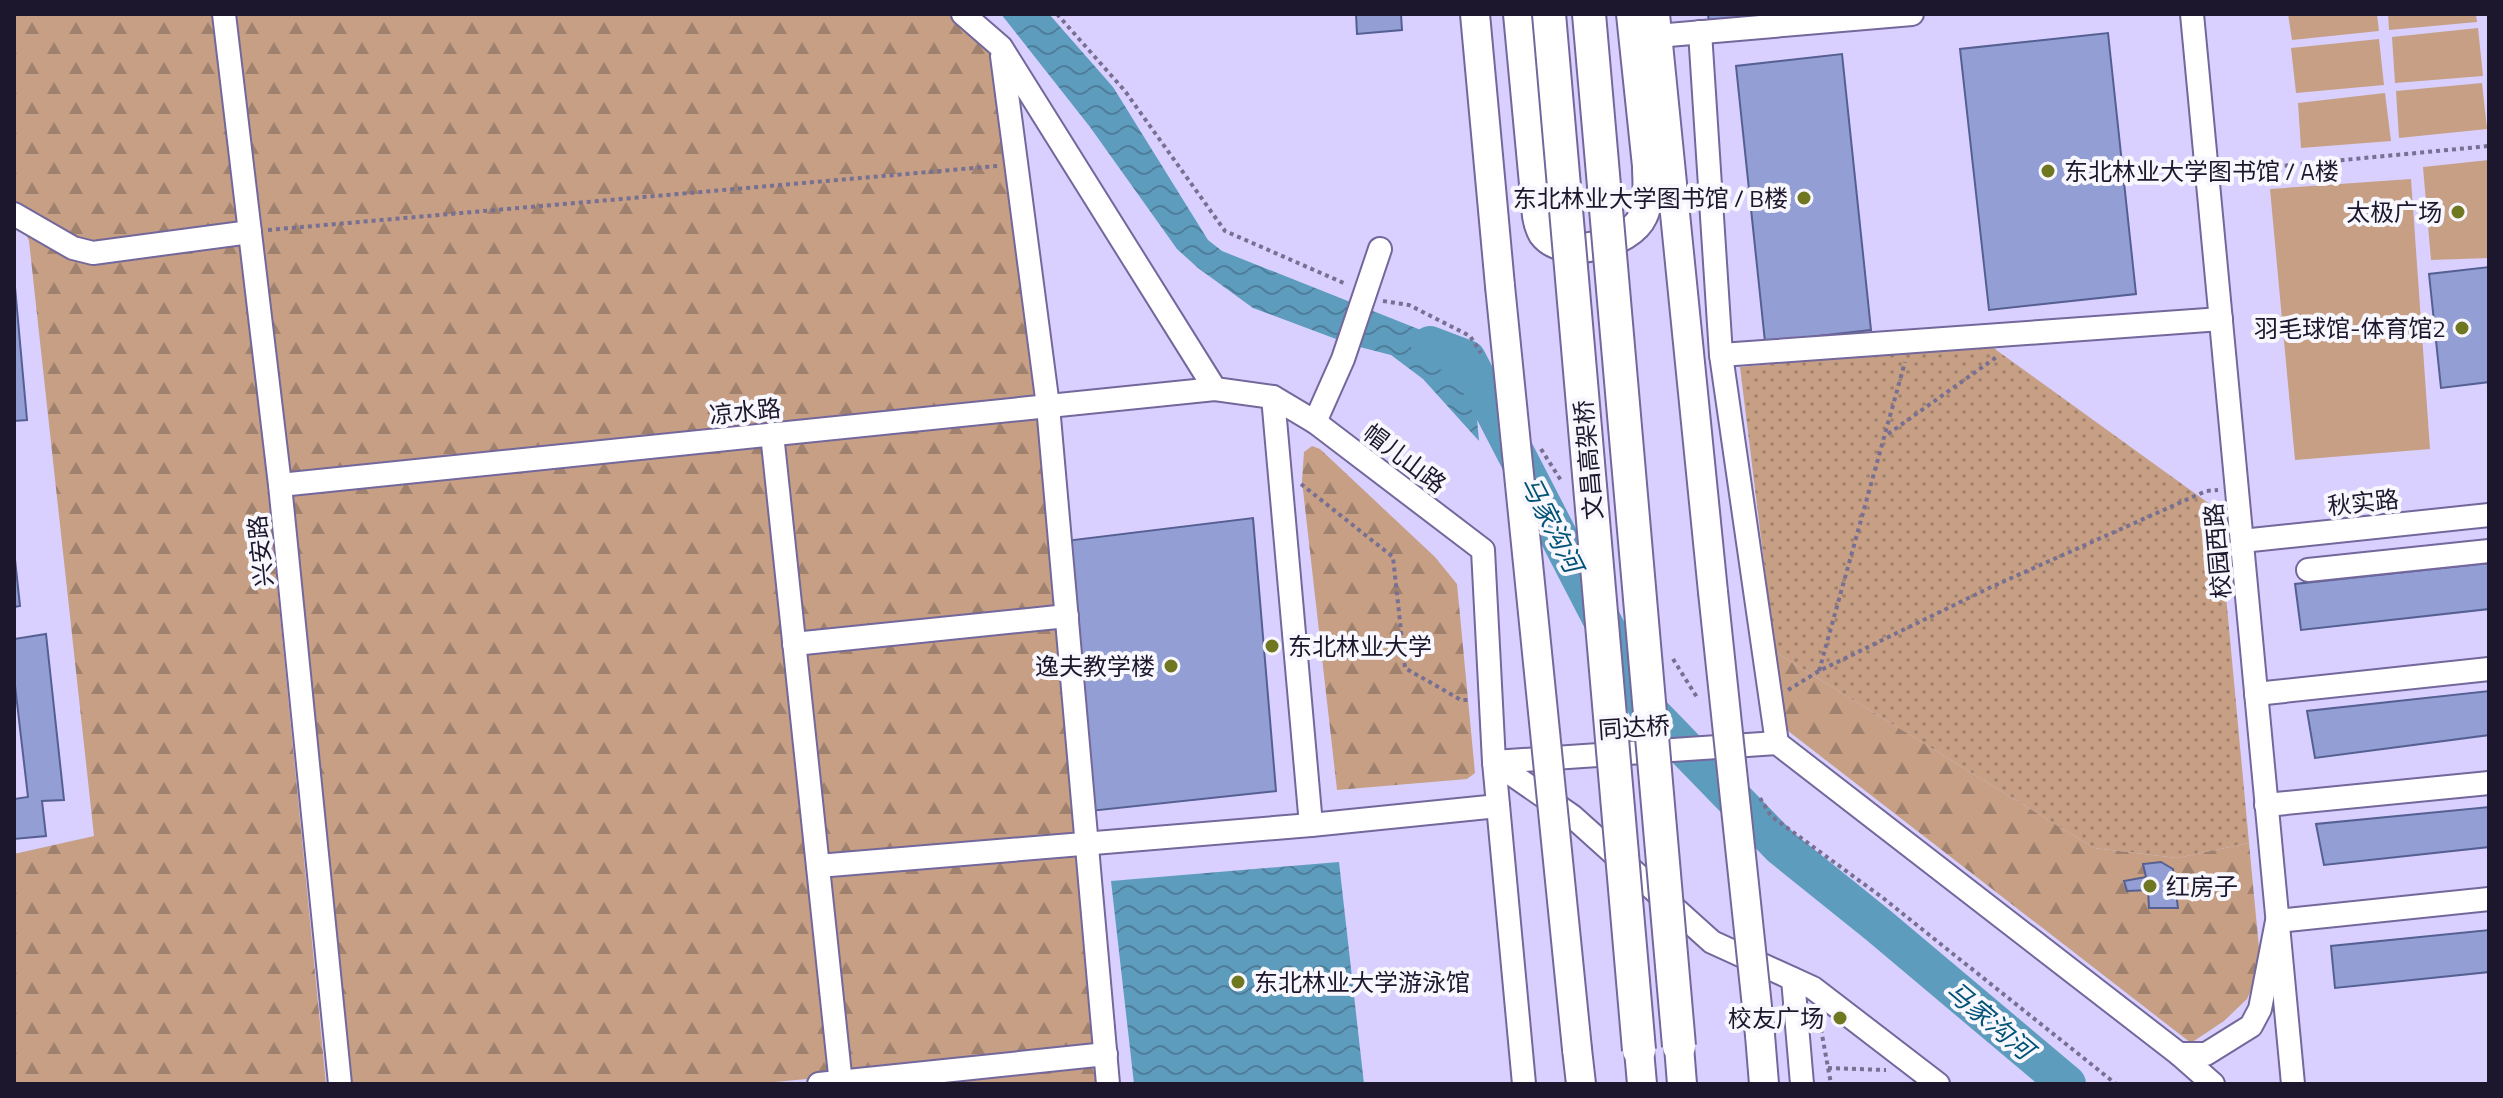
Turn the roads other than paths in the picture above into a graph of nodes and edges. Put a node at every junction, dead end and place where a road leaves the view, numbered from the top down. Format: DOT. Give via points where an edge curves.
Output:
graph roads {
  1 [pos="224,14"];
  2 [pos="963,14"];
  3 [pos="1475,14"];
  4 [pos="1518,14"];
  5 [pos="1549,14"];
  6 [pos="1589,14"];
  7 [pos="1631,14"];
  8 [pos="1912,14"];
  9 [pos="2192,14"];
  10 [pos="1656,25"];
  11 [pos="1700,32"];
  12 [pos="1001,47"];
  13 [pos="14,214"];
  14 [pos="250,232"];
  15 [pos="1380,249"];
  16 [pos="2221,319"];
  17 [pos="1721,355"];
  18 [pos="1215,389"];
  19 [pos="1273,397"];
  20 [pos="1048,406"];
  21 [pos="1315,422"];
  22 [pos="772,434"];
  23 [pos="280,485"];
  24 [pos="2489,515"];
  25 [pos="2242,541"];
  26 [pos="2489,551"];
  27 [pos="2308,570"];
  28 [pos="1067,616"];
  29 [pos="794,644"];
  30 [pos="2489,669"];
  31 [pos="2256,694"];
  32 [pos="1777,743"];
  33 [pos="1494,762"];
  34 [pos="2489,783"];
  35 [pos="2266,805"];
  36 [pos="1498,806"];
  37 [pos="1311,825"];
  38 [pos="1087,844"];
  39 [pos="818,866"];
  40 [pos="2489,899"];
  41 [pos="2277,921"];
  42 [pos="1793,979"];
  43 [pos="1679,1046"];
  44 [pos="1639,1050"];
  45 [pos="1106,1054"];
  46 [pos="2179,1054"];
  47 [pos="1930,1078"];
  48 [pos="834,1083"];
  49 [pos="340,1084"];
  50 [pos="1108,1084"];
  51 [pos="1524,1084"];
  52 [pos="1581,1084"];
  53 [pos="1642,1084"];
  54 [pos="1682,1084"];
  55 [pos="1764,1084"];
  56 [pos="1802,1084"];
  57 [pos="2213,1084"];
  58 [pos="2293,1084"];
  1 -- 14 [label="street, 兴安路"];
  2 -- 12 [label="street"];
  3 -- 52 [label="main road, bridge"];
  4 -- 7 [label="main road" via="1537,216 1542,233 1567,247 1612,241 1636,227 1644,215 1647,166"];
  5 -- 44 [label="highway, 文昌高架桥, bridge"];
  6 -- 43 [label="highway, 文昌高架桥, bridge"];
  8 -- 11 [label="street"];
  9 -- 16 [label="street, 校园西路"];
  10 -- 11 [label="street"];
  10 -- 55 [label="main road, bridge"];
  11 -- 17 [label="street"];
  12 -- 18 [label="street"];
  12 -- 20 [label="street"];
  13 -- 14 [label="street" via="73,248 93,253"];
  14 -- 23 [label="street, 兴安路"];
  15 -- 21 [label="street" via="1343,359"];
  16 -- 17 [label="street"];
  16 -- 25 [label="street, 校园西路"];
  17 -- 32 [label="street"];
  18 -- 19 [label="street, 帽儿山路"];
  18 -- 20 [label="street, 凉水路"];
  19 -- 21 [label="street, 帽儿山路"];
  19 -- 37 [label="street"];
  20 -- 22 [label="street, 凉水路"];
  20 -- 28 [label="street"];
  21 -- 33 [label="street, 帽儿山路" via="1483,550"];
  22 -- 23 [label="street, 凉水路"];
  22 -- 29 [label="street"];
  23 -- 49 [label="street, 兴安路"];
  24 -- 25 [label="street, 秋实路"];
  25 -- 31 [label="street, 校园西路"];
  26 -- 27 [label="street"];
  28 -- 29 [label="street"];
  28 -- 38 [label="street"];
  29 -- 39 [label="street"];
  30 -- 31 [label="street"];
  31 -- 35 [label="street, 校园西路"];
  32 -- 33 [label="street, 同达桥, bridge"];
  32 -- 46 [label="street"];
  33 -- 36 [label="street, 帽儿山路"];
  33 -- 42 [label="street" via="1572,816 1712,942"];
  34 -- 35 [label="street"];
  35 -- 41 [label="street, 校园西路"];
  36 -- 37 [label="street"];
  36 -- 51 [label="street, 帽儿山路"];
  37 -- 38 [label="street"];
  38 -- 39 [label="street"];
  38 -- 45 [label="street"];
  39 -- 48 [label="street"];
  40 -- 41 [label="street"];
  41 -- 46 [label="street" via="2260,1009 2251,1026 2206,1054"];
  41 -- 58 [label="street, 校园西路"];
  42 -- 47 [label="street" via="1813,988"];
  42 -- 56 [label="street"];
  43 -- 54 [label="main road"];
  44 -- 53 [label="main road"];
  45 -- 48 [label="street"];
  45 -- 50 [label="street"];
  46 -- 57 [label="street"];
}
